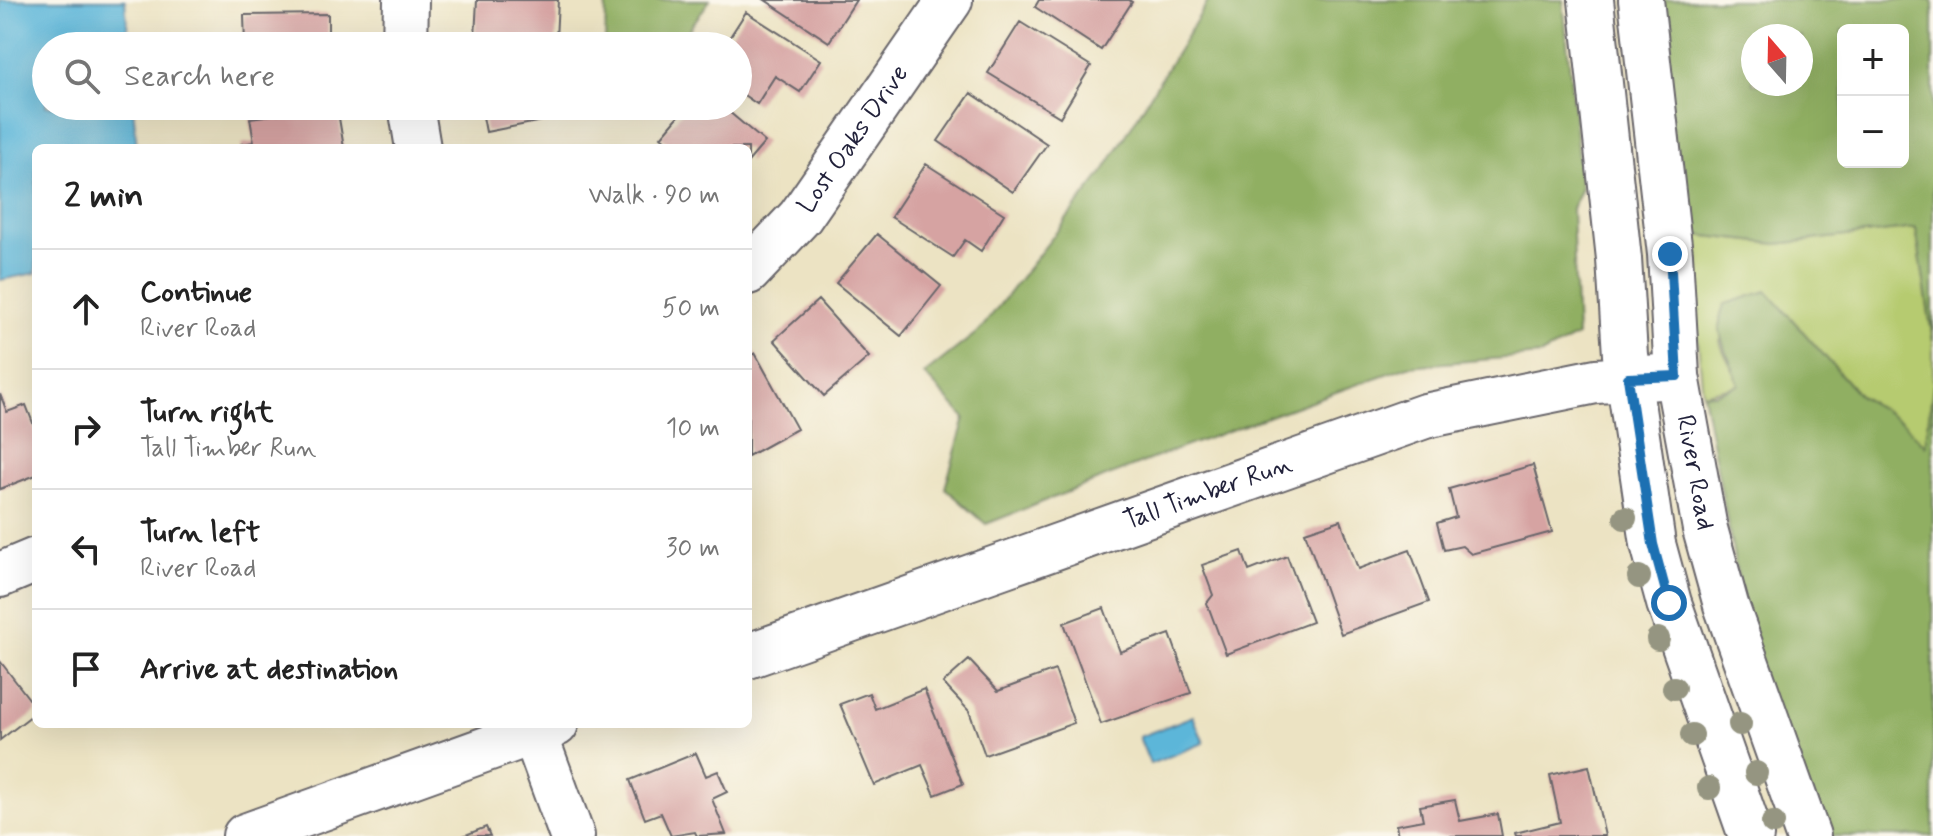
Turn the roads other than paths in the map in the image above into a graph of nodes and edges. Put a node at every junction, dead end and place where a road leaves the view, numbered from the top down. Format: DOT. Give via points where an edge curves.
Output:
graph roads {
  1 [pos="406,0"];
  2 [pos="950,0"];
  3 [pos="1591,0"];
  4 [pos="1641,0"];
  5 [pos="405,32"];
  6 [pos="413,120"];
  7 [pos="417,144"];
  8 [pos="752,268"];
  9 [pos="1677,376"];
  10 [pos="1628,378"];
  11 [pos="32,562"];
  12 [pos="0,575"];
  13 [pos="752,655"];
  14 [pos="545,728"];
  15 [pos="245,836"];
  16 [pos="572,836"];
  17 [pos="1751,836"];
  18 [pos="1808,836"];
  1 -- 5 [label="street"];
  2 -- 8 [label="street, Lost Oaks Drive" via="800,217"];
  3 -- 10 [label="street, River Road"];
  4 -- 9 [label="street, River Road" via="1671,266"];
  6 -- 7 [label="street"];
  9 -- 10 [label="street, Tall Timber Run"];
  9 -- 18 [label="street, River Road" via="1714,564"];
  10 -- 13 [label="street, Tall Timber Run" via="1425,416"];
  10 -- 17 [label="street, River Road" via="1653,544"];
  11 -- 12 [label="street"];
  14 -- 15 [label="street"];
  14 -- 16 [label="street"];
}
